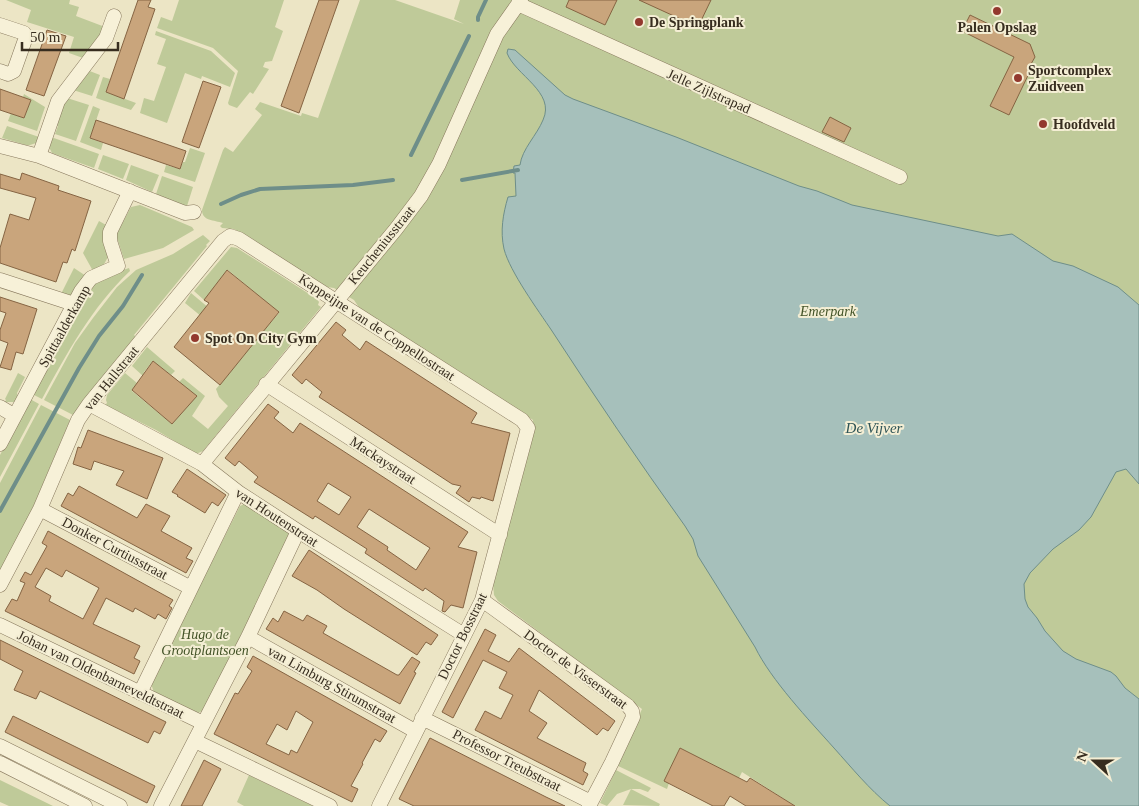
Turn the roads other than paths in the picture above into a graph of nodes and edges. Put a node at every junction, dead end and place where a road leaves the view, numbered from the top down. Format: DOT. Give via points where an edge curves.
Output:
graph roads {
  1 [pos="520,2"];
  2 [pos="114,16"];
  3 [pos="0,25"];
  4 [pos="0,71"];
  5 [pos="0,146"];
  6 [pos="39,156"];
  7 [pos="900,177"];
  8 [pos="130,191"];
  9 [pos="194,212"];
  10 [pos="223,241"];
  11 [pos="0,280"];
  12 [pos="336,301"];
  13 [pos="74,304"];
  14 [pos="266,384"];
  15 [pos="89,404"];
  16 [pos="0,407"];
  17 [pos="15,416"];
  18 [pos="528,428"];
  19 [pos="0,444"];
  20 [pos="202,464"];
  21 [pos="238,492"];
  22 [pos="40,509"];
  23 [pos="298,531"];
  24 [pos="500,535"];
  25 [pos="0,585"];
  26 [pos="191,588"];
  27 [pos="482,600"];
  28 [pos="0,625"];
  29 [pos="464,635"];
  30 [pos="248,637"];
  31 [pos="140,693"];
  32 [pos="422,718"];
  33 [pos="203,723"];
  34 [pos="415,731"];
  35 [pos="195,741"];
  36 [pos="0,746"];
  37 [pos="0,763"];
  38 [pos="590,804"];
  39 [pos="382,805"];
  40 [pos="85,806"];
  41 [pos="120,806"];
  42 [pos="161,806"];
  43 [pos="330,806"];
  1 -- 7 [label="street, Jelle Zijlstrapad"];
  1 -- 12 [label="street, Keucheniusstraat" via="497,34 424,191"];
  2 -- 6 [label="street" via="106,38 58,101"];
  3 -- 4 [label="street" via="24,33 26,37 14,71 8,74"];
  5 -- 6 [label="street"];
  6 -- 8 [label="street"];
  8 -- 9 [label="street" via="185,213"];
  8 -- 13 [label="street, Spittaalderkamp" via="110,232 118,266 91,278"];
  10 -- 12 [label="street, Kappeijne van de Coppellostraat" via="230,236 239,239"];
  10 -- 15 [label="street, van Hallstraat"];
  11 -- 13 [label="street"];
  12 -- 14 [label="street, Keucheniusstraat"];
  12 -- 18 [label="street, Kappeijne van de Coppellostraat" via="522,420"];
  13 -- 17 [label="street, Spittaalderkamp"];
  14 -- 20 [label="street, Keucheniusstraat"];
  14 -- 24 [label="street, Mackaystraat"];
  15 -- 20 [label="street, van Houtenstraat"];
  15 -- 22 [label="street, van Hallstraat" via="78,420"];
  16 -- 17 [label="street"];
  17 -- 19 [label="street, Spittaalderkamp"];
  18 -- 24 [label="street, Doctor Bosstraat"];
  20 -- 21 [label="street, van Houtenstraat"];
  21 -- 23 [label="street, van Houtenstraat"];
  21 -- 26 [label="street"];
  22 -- 25 [label="street, van Hallstraat"];
  22 -- 26 [label="street, Donker Curtiusstraat"];
  23 -- 29 [label="street, van Houtenstraat"];
  23 -- 30 [label="street"];
  24 -- 27 [label="street, Doctor Bosstraat"];
  26 -- 31 [label="street"];
  27 -- 29 [label="street, Doctor Bosstraat"];
  27 -- 38 [label="street, Doctor de Visserstraat" via="632,711 633,717"];
  28 -- 31 [label="street, Johan van Oldenbarneveldtstraat"];
  29 -- 32 [label="street, Doctor Bosstraat"];
  30 -- 33 [label="street"];
  30 -- 34 [label="street, van Limburg Stirumstraat"];
  31 -- 33 [label="street, Johan van Oldenbarneveldtstraat"];
  32 -- 34 [label="street, Doctor Bosstraat"];
  32 -- 38 [label="street, Professor Treubstraat"];
  33 -- 35 [label="street"];
  34 -- 39 [label="street, Doctor Bosstraat"];
  35 -- 42 [label="street"];
  35 -- 43 [label="street"];
  36 -- 41 [label="street"];
  37 -- 40 [label="street"];
}
